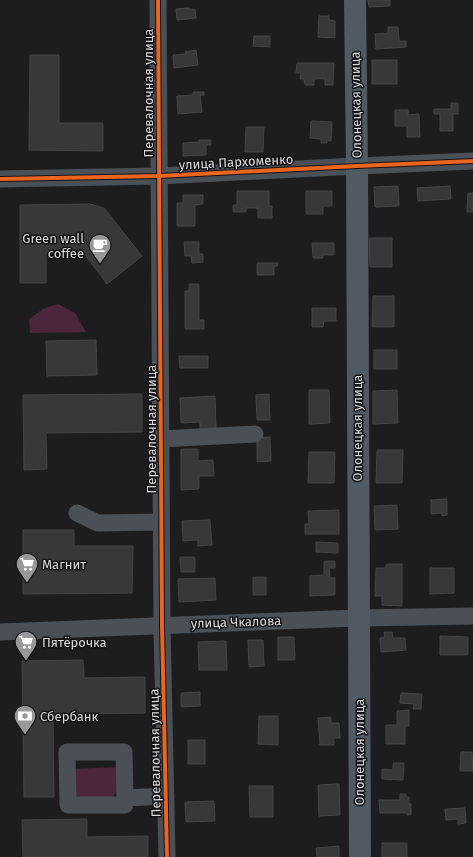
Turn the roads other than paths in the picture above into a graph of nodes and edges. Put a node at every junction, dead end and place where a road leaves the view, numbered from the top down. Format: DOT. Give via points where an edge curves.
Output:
graph roads {
  1 [pos="158,0"];
  2 [pos="355,0"];
  3 [pos="473,161"];
  4 [pos="357,166"];
  5 [pos="159,176"];
  6 [pos="0,179"];
  7 [pos="255,434"];
  8 [pos="161,439"];
  9 [pos="77,513"];
  10 [pos="161,522"];
  11 [pos="473,616"];
  12 [pos="358,618"];
  13 [pos="162,625"];
  14 [pos="0,632"];
  15 [pos="166,796"];
  16 [pos="125,798"];
  17 [pos="167,857"];
  18 [pos="360,857"];
  1 -- 5 [label="street, Перевалочная улица"];
  2 -- 4 [label="main road, Олонецкая улица"];
  3 -- 4 [label="street, улица Пархоменко"];
  4 -- 5 [label="street, улица Пархоменко"];
  4 -- 12 [label="main road, Олонецкая улица"];
  5 -- 6 [label="street, улица Пархоменко"];
  5 -- 8 [label="street, Перевалочная улица"];
  7 -- 8 [label="street"];
  8 -- 10 [label="street, Перевалочная улица"];
  9 -- 10 [label="street" via="98,523"];
  10 -- 13 [label="street, Перевалочная улица"];
  11 -- 12 [label="street, улица Чкалова"];
  12 -- 13 [label="street, улица Чкалова"];
  12 -- 18 [label="main road, Олонецкая улица"];
  13 -- 14 [label="street, улица Чкалова"];
  13 -- 15 [label="street, Перевалочная улица"];
  15 -- 16 [label="street"];
  15 -- 17 [label="street, Перевалочная улица"];
  16 -- 16 [label="street" via="124,752 67,752 68,805 125,805"];
}
